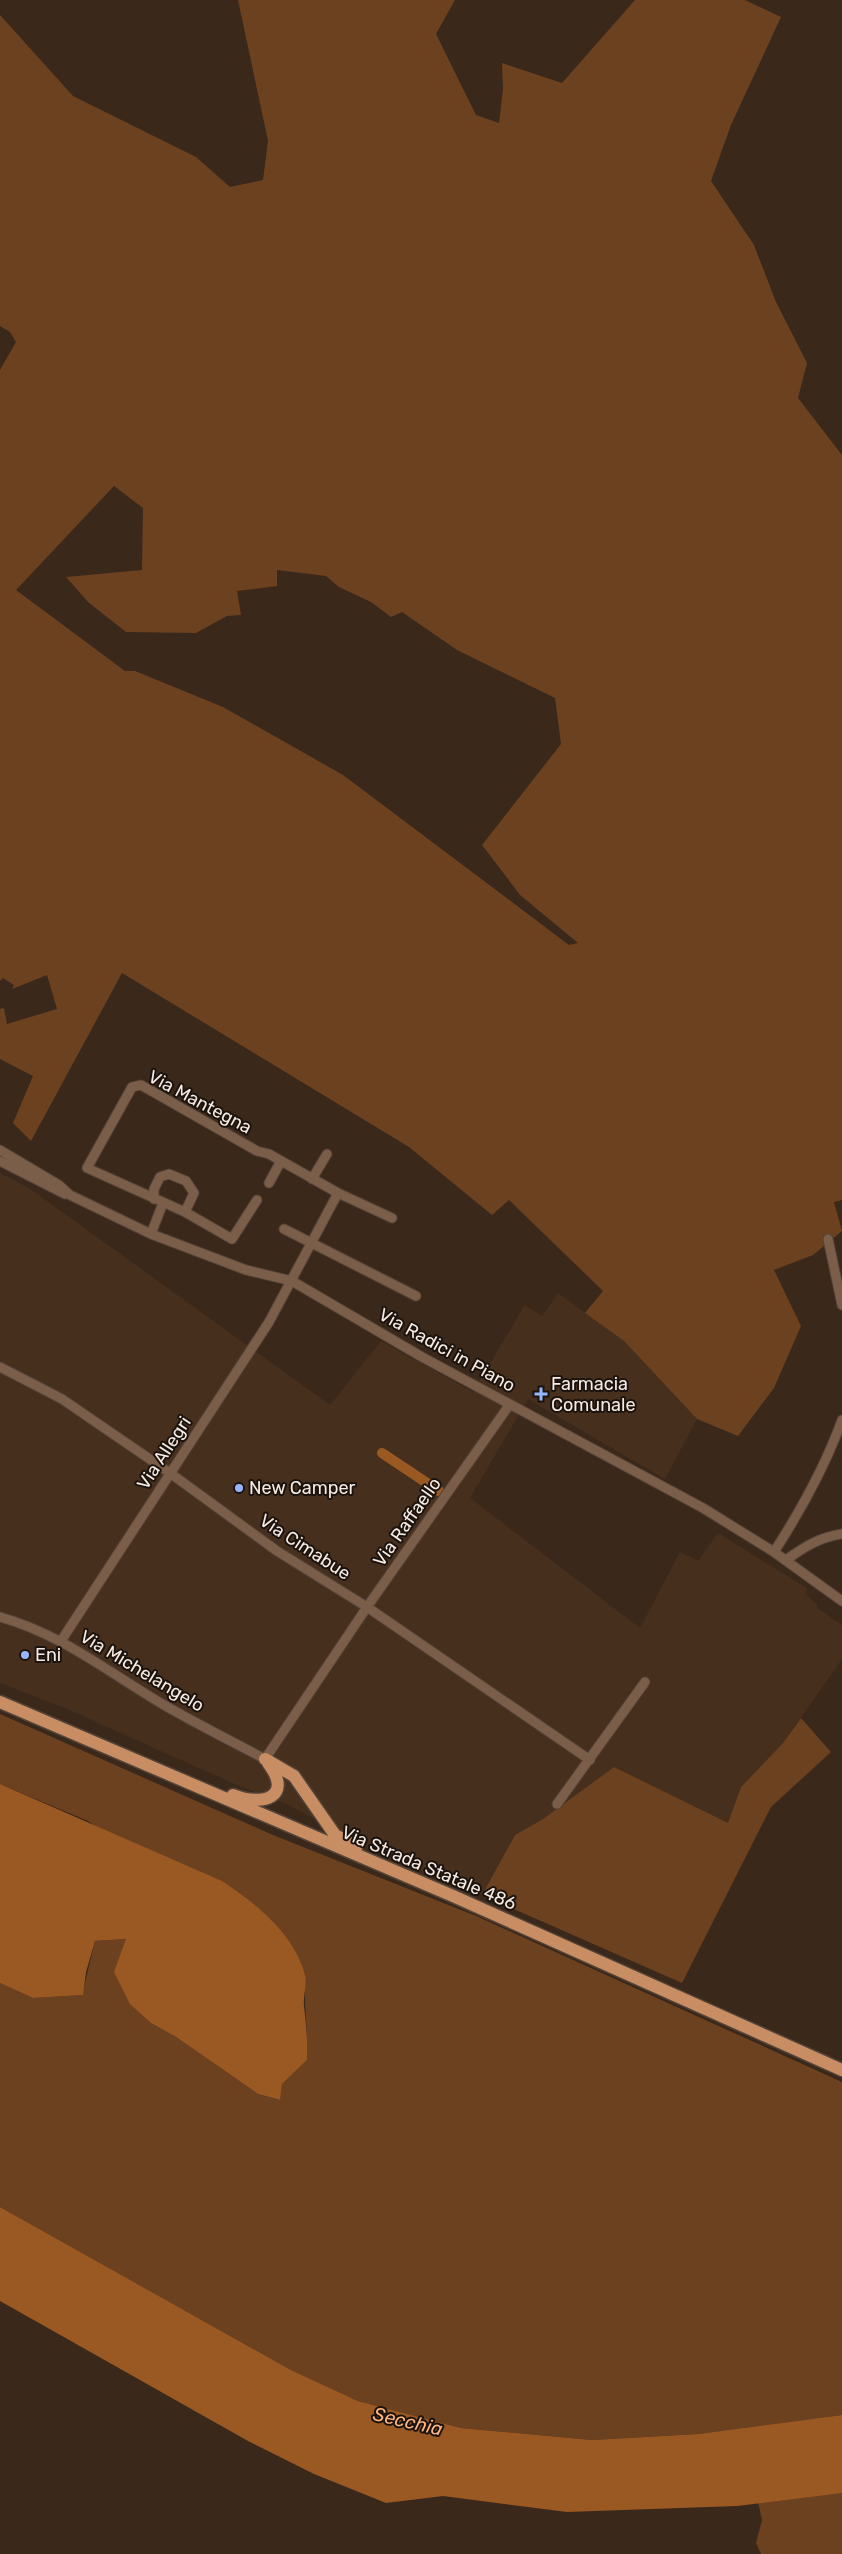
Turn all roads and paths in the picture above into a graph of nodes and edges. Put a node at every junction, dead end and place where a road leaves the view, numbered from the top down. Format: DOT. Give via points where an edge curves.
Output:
graph roads {
  1 [pos="0,1150"];
  2 [pos="327,1154"];
  3 [pos="0,1161"];
  4 [pos="281,1161"];
  5 [pos="312,1179"];
  6 [pos="269,1183"];
  7 [pos="338,1194"];
  8 [pos="70,1195"];
  9 [pos="154,1199"];
  10 [pos="257,1200"];
  11 [pos="163,1203"];
  12 [pos="185,1212"];
  13 [pos="392,1218"];
  14 [pos="284,1229"];
  15 [pos="151,1234"];
  16 [pos="828,1239"];
  17 [pos="312,1243"];
  18 [pos="292,1281"];
  19 [pos="416,1296"];
  20 [pos="842,1305"];
  21 [pos="0,1367"];
  22 [pos="510,1404"];
  23 [pos="842,1420"];
  24 [pos="170,1473"];
  25 [pos="842,1534"];
  26 [pos="774,1552"];
  27 [pos="786,1560"];
  28 [pos="842,1601"];
  29 [pos="368,1607"];
  30 [pos="0,1617"];
  31 [pos="60,1641"];
  32 [pos="645,1682"];
  33 [pos="0,1702"];
  34 [pos="265,1759"];
  35 [pos="590,1760"];
  36 [pos="166,1773"];
  37 [pos="557,1804"];
  38 [pos="404,1875"];
  39 [pos="842,2070"];
  1 -- 8 [label="street, Via Radici in Piano"];
  2 -- 5 [label="street"];
  3 -- 8 [label="street" via="60,1193"];
  4 -- 5 [label="street"];
  4 -- 6 [label="street"];
  4 -- 9 [label="street, Via Mantegna" via="257,1151 141,1085 135,1085 86,1168"];
  5 -- 7 [label="street"];
  7 -- 13 [label="street"];
  7 -- 17 [label="street, Via Allegri"];
  8 -- 15 [label="street, Via Radici in Piano"];
  9 -- 11 [label="street"];
  9 -- 12 [label="street" via="154,1189 160,1177 169,1174 186,1181 194,1193"];
  10 -- 12 [label="street" via="232,1239"];
  11 -- 12 [label="street"];
  11 -- 15 [label="street"];
  14 -- 17 [label="street"];
  15 -- 18 [label="street, Via Radici in Piano" via="246,1270"];
  16 -- 20 [label="street"];
  17 -- 18 [label="street, Via Allegri"];
  17 -- 19 [label="street"];
  18 -- 22 [label="street, Via Radici in Piano"];
  18 -- 24 [label="street, Via Allegri" via="269,1322"];
  21 -- 24 [label="street, Via Cimabue" via="62,1399"];
  22 -- 26 [label="street, Via Radici in Piano" via="703,1508"];
  22 -- 29 [label="street, Via Raffaello"];
  23 -- 26 [label="street" via="832,1448"];
  24 -- 29 [label="street, Via Cimabue" via="277,1551"];
  24 -- 31 [label="street, Via Allegri"];
  25 -- 27 [label="street" via="809,1544"];
  26 -- 27 [label="street, Via Radici in Piano"];
  27 -- 28 [label="street, Via Radici in Piano"];
  29 -- 34 [label="street, Via Raffaello"];
  29 -- 35 [label="street, Via Cimabue"];
  30 -- 31 [label="street, Via Michelangelo"];
  31 -- 34 [label="street, Via Michelangelo" via="164,1705"];
  32 -- 35 [label="street"];
  33 -- 36 [label="main road, Via Strada Statale 486"];
  34 -- 36 [label="main road" via="278,1777 279,1786 275,1795 266,1800 242,1799"];
  34 -- 38 [label="main road" via="294,1776 335,1835 386,1859"];
  35 -- 37 [label="street"];
  36 -- 38 [label="main road, Via Strada Statale 486"];
  38 -- 39 [label="main road, Via Strada Statale 486"];
}
